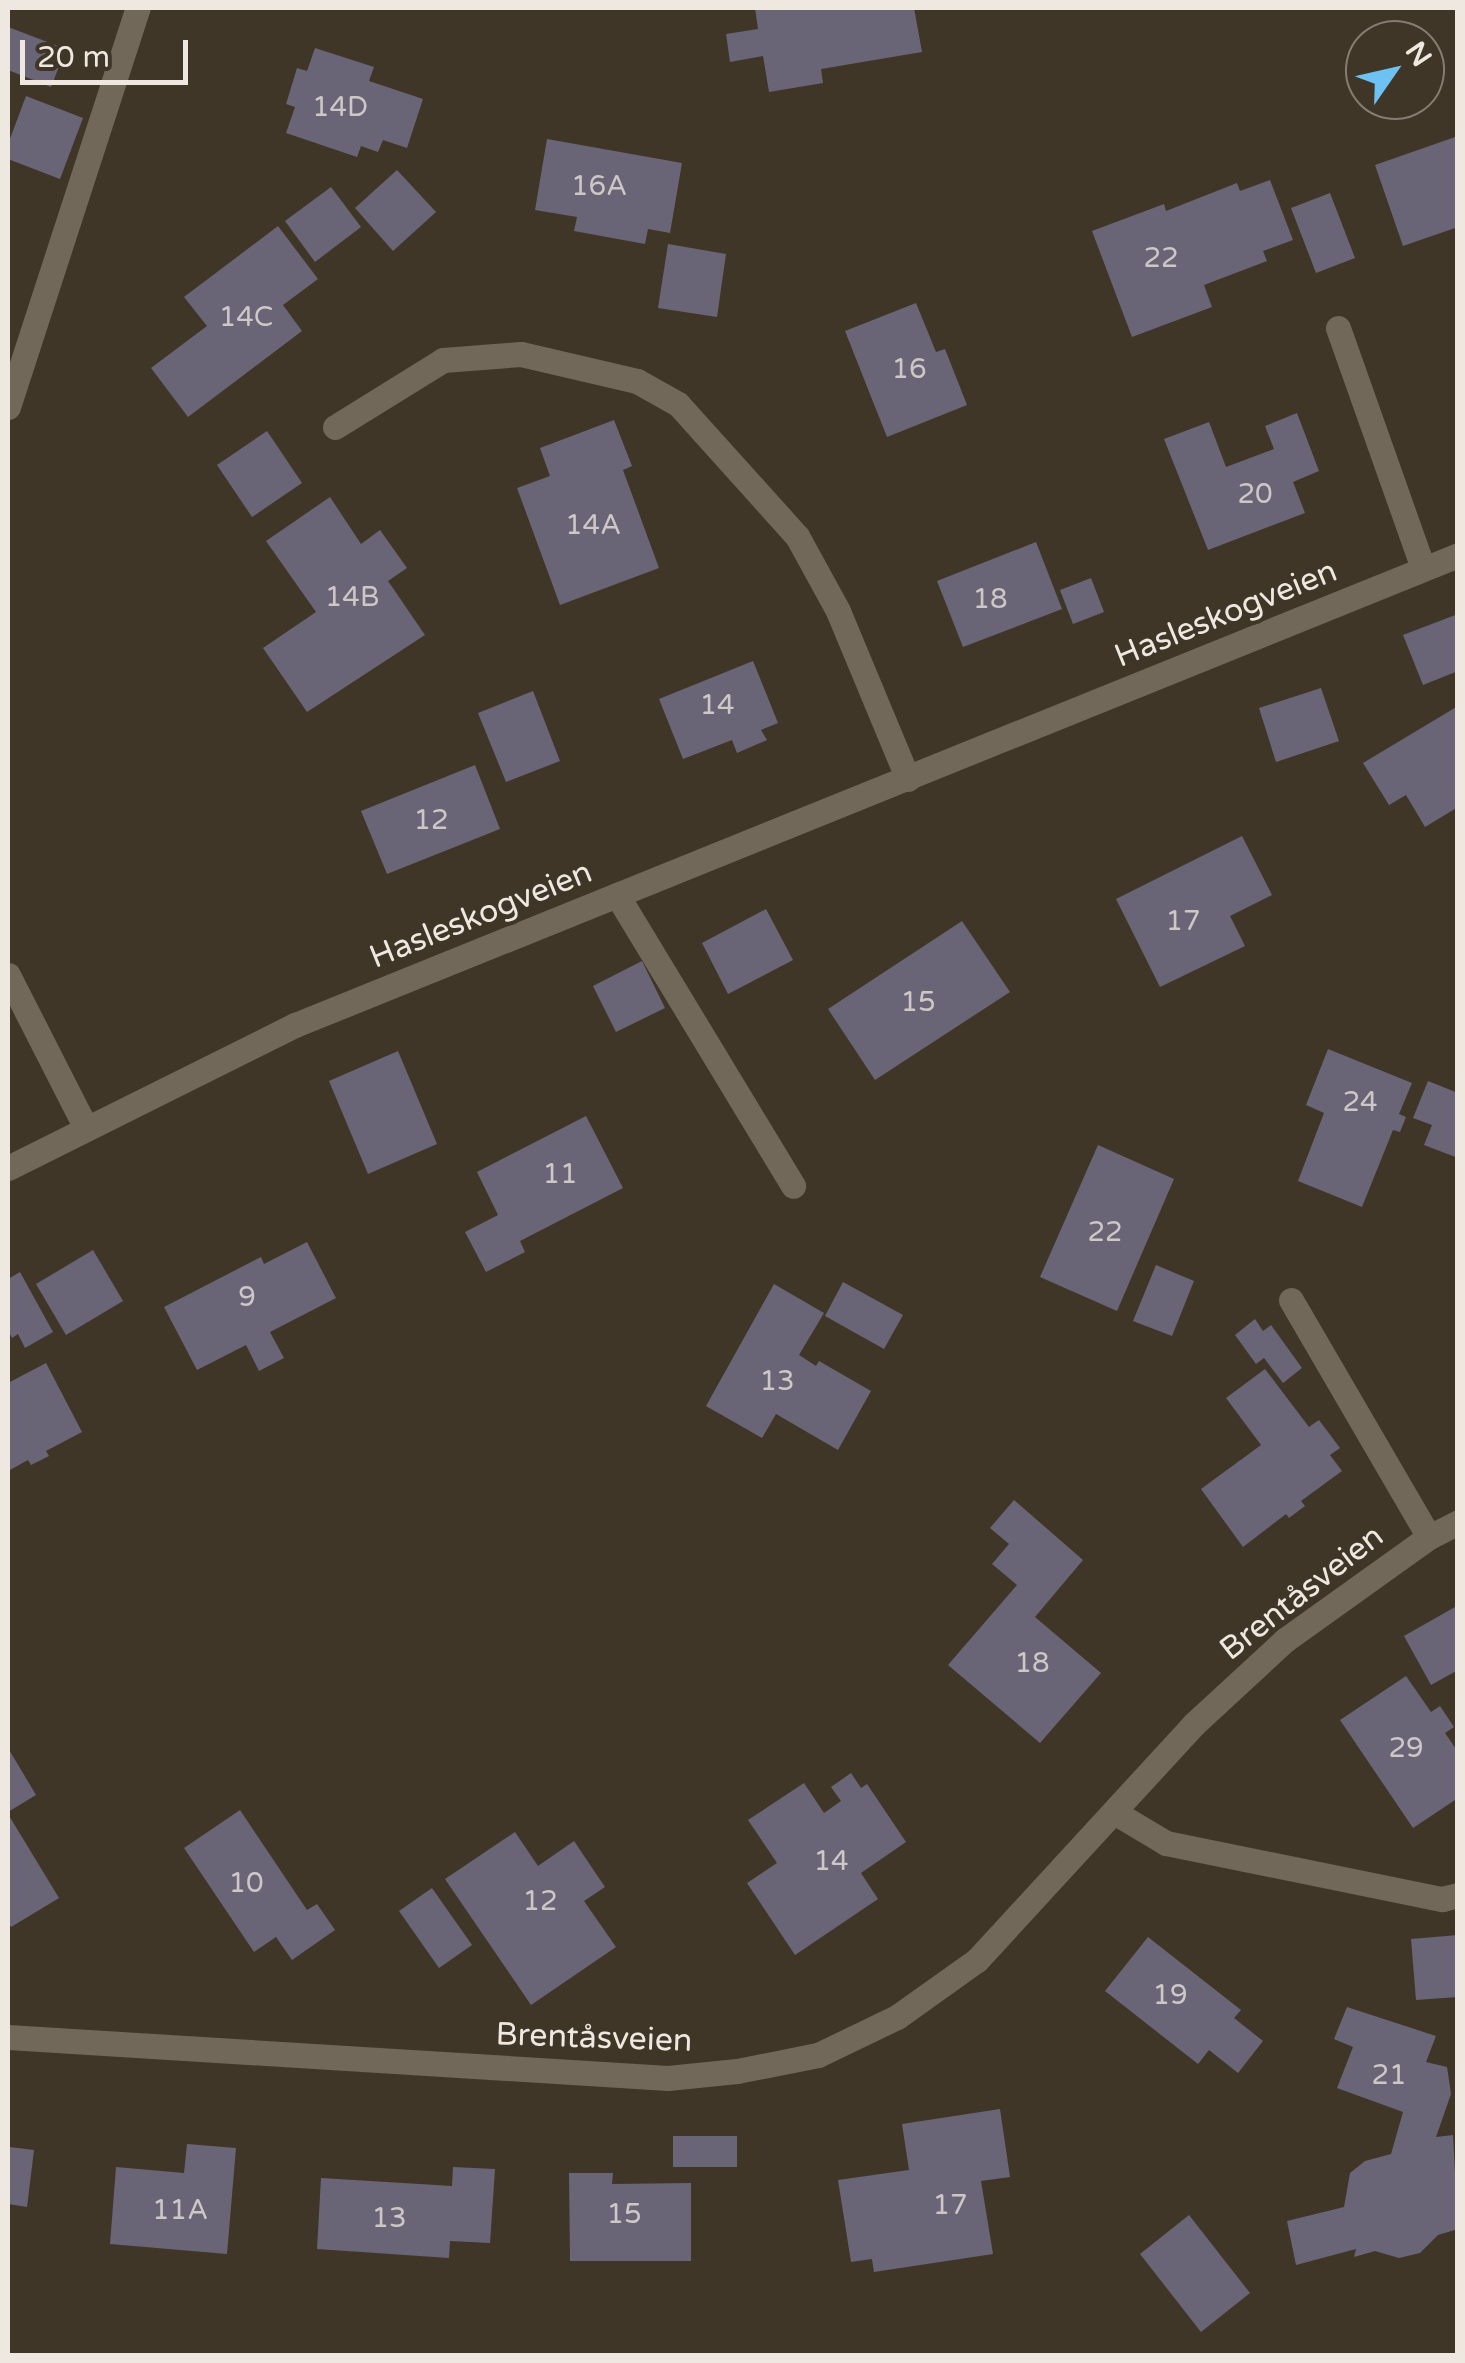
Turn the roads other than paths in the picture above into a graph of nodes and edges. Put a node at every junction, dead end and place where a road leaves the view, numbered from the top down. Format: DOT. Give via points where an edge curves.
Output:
graph roads {
  1 [pos="138,8"];
  2 [pos="1338,328"];
  3 [pos="8,407"];
  4 [pos="335,426"];
  5 [pos="1458,555"];
  6 [pos="1423,568"];
  7 [pos="908,779"];
  8 [pos="617,895"];
  9 [pos="8,975"];
  10 [pos="85,1126"];
  11 [pos="8,1168"];
  12 [pos="794,1186"];
  13 [pos="1291,1300"];
  14 [pos="1458,1522"];
  15 [pos="1429,1537"];
  16 [pos="1114,1812"];
  17 [pos="1458,1895"];
  18 [pos="8,2037"];
  1 -- 3 [label="street"];
  2 -- 6 [label="street"];
  4 -- 7 [label="street" via="443,360 521,354 637,382 678,404 797,536 838,611"];
  5 -- 6 [label="street, Hasleskogveien"];
  6 -- 7 [label="street, Hasleskogveien"];
  7 -- 8 [label="street, Hasleskogveien"];
  8 -- 10 [label="street, Hasleskogveien" via="295,1025"];
  8 -- 12 [label="street"];
  9 -- 10 [label="street"];
  10 -- 11 [label="street, Hasleskogveien"];
  13 -- 15 [label="street"];
  14 -- 15 [label="street, Brentåsveien"];
  15 -- 16 [label="street, Brentåsveien" via="1285,1640 1194,1724"];
  16 -- 17 [label="street" via="1166,1843 1442,1898"];
  16 -- 18 [label="street, Brentåsveien" via="977,1960 897,2017 802,2058 737,2072 668,2078"];
}
